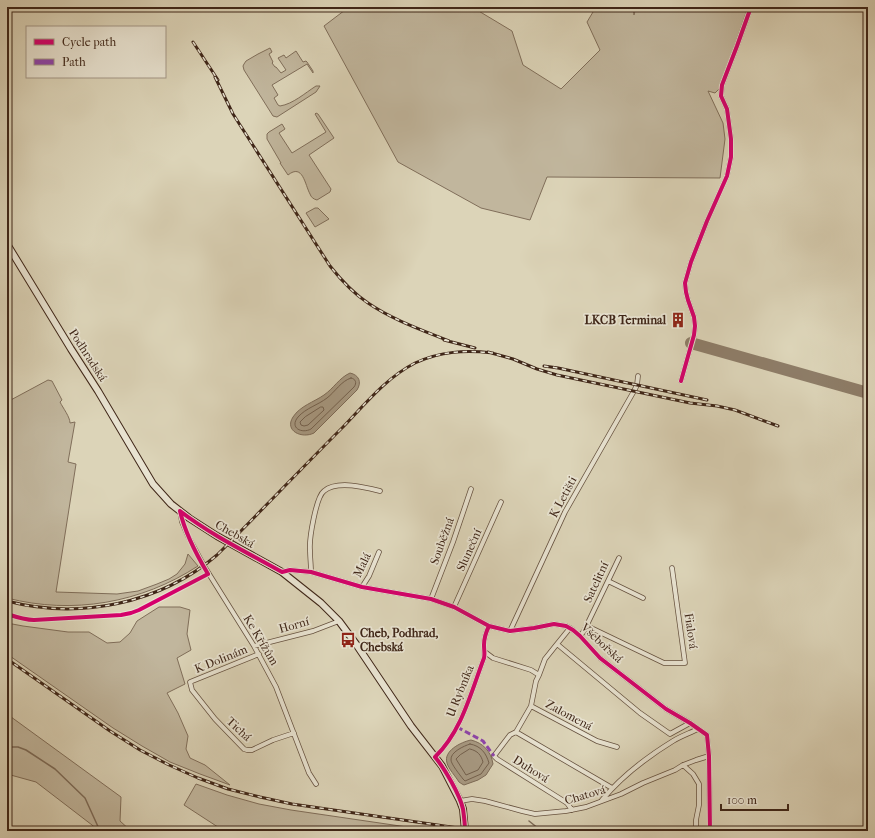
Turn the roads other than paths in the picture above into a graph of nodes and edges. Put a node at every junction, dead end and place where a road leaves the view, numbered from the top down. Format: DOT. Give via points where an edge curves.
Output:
graph roads {
  1 [pos="751,7"];
  2 [pos="7,244"];
  3 [pos="9,253"];
  4 [pos="638,376"];
  5 [pos="682,381"];
  6 [pos="144,470"];
  7 [pos="471,489"];
  8 [pos="380,491"];
  9 [pos="501,502"];
  10 [pos="180,511"];
  11 [pos="379,552"];
  12 [pos="619,558"];
  13 [pos="672,568"];
  14 [pos="282,572"];
  15 [pos="312,572"];
  16 [pos="608,581"];
  17 [pos="362,587"];
  18 [pos="643,598"];
  19 [pos="431,599"];
  20 [pos="454,607"];
  21 [pos="339,621"];
  22 [pos="489,626"];
  23 [pos="587,626"];
  24 [pos="570,628"];
  25 [pos="510,631"];
  26 [pos="580,636"];
  27 [pos="557,644"];
  28 [pos="254,646"];
  29 [pos="485,652"];
  30 [pos="259,654"];
  31 [pos="538,675"];
  32 [pos="190,682"];
  33 [pos="531,706"];
  34 [pos="690,723"];
  35 [pos="698,729"];
  36 [pos="516,732"];
  37 [pos="294,733"];
  38 [pos="617,747"];
  39 [pos="709,756"];
  40 [pos="435,757"];
  41 [pos="683,765"];
  42 [pos="316,784"];
  43 [pos="612,788"];
  44 [pos="460,800"];
  45 [pos="601,802"];
  46 [pos="572,810"];
  47 [pos="465,831"];
  48 [pos="696,831"];
  49 [pos="710,831"];
  1 -- 5 [label="street" via="722,85 721,96 727,109 731,139 726,176 685,283 694,317 694,335"];
  2 -- 3 [label="street, Podhradská"];
  3 -- 6 [label="street, Podhradská" via="98,391"];
  4 -- 25 [label="street, K Letišti" via="634,392 565,512"];
  6 -- 10 [label="street, Chebská" via="153,484"];
  7 -- 19 [label="street, Souběžná"];
  8 -- 15 [label="street" via="362,486 337,485 324,491 319,497 314,515 309,549"];
  9 -- 20 [label="street, Sluneční"];
  10 -- 14 [label="street, Chebská" via="217,536"];
  10 -- 28 [label="street, Ke Křížům" via="188,536 204,566"];
  11 -- 17 [label="street, Malá"];
  12 -- 16 [label="street, Satelitní"];
  13 -- 23 [label="street, Fialová" via="685,663 664,663"];
  14 -- 15 [label="street, Všebořská"];
  14 -- 21 [label="street, Chebská"];
  15 -- 17 [label="street, Všebořská"];
  16 -- 18 [label="street"];
  16 -- 23 [label="street, Satelitní"];
  17 -- 19 [label="street, Všebořská"];
  19 -- 20 [label="street, Všebořská"];
  20 -- 22 [label="street, Všebořská"];
  21 -- 28 [label="street, Horní" via="313,631"];
  21 -- 40 [label="street, Chebská"];
  22 -- 25 [label="street, Všebořská"];
  22 -- 29 [label="street, U Rybníka" via="484,645"];
  23 -- 26 [label="street, Satelitní"];
  24 -- 25 [label="street, Všebořská" via="554,624"];
  24 -- 26 [label="street, Všebořská"];
  24 -- 27 [label="street, Zalomená"];
  26 -- 34 [label="street, Všebořská" via="600,658 666,709"];
  27 -- 31 [label="street, Zalomená" via="545,659"];
  27 -- 34 [label="street" via="640,713 670,734"];
  28 -- 30 [label="street, Ke Křížům"];
  29 -- 31 [label="street" via="493,658 531,670"];
  29 -- 40 [label="street, U Rybníka" via="462,717 444,749"];
  30 -- 32 [label="street, K Dolinám"];
  30 -- 37 [label="street, Ke Křížům" via="276,687"];
  31 -- 33 [label="street, Zalomená"];
  32 -- 37 [label="street, Tichá" via="192,690 215,719 247,750"];
  33 -- 36 [label="street"];
  33 -- 38 [label="street, Zalomená" via="597,741"];
  34 -- 35 [label="street, Všebořská"];
  35 -- 39 [label="street, Všebořská" via="707,735"];
  35 -- 43 [label="street" via="652,754"];
  36 -- 43 [label="street"];
  36 -- 46 [label="street, Duhová" via="510,735 494,756 567,803"];
  37 -- 42 [label="street, Ke Křížům" via="309,773"];
  39 -- 41 [label="street, Chatová"];
  39 -- 49 [label="street, Všebořská"];
  40 -- 44 [label="street, Chebská"];
  41 -- 45 [label="street, Chatová"];
  41 -- 48 [label="street" via="699,784"];
  43 -- 45 [label="street"];
  44 -- 46 [label="street, Chatová" via="486,801 535,814"];
  44 -- 47 [label="street, Chebská"];
  45 -- 46 [label="street, Chatová"];
}
